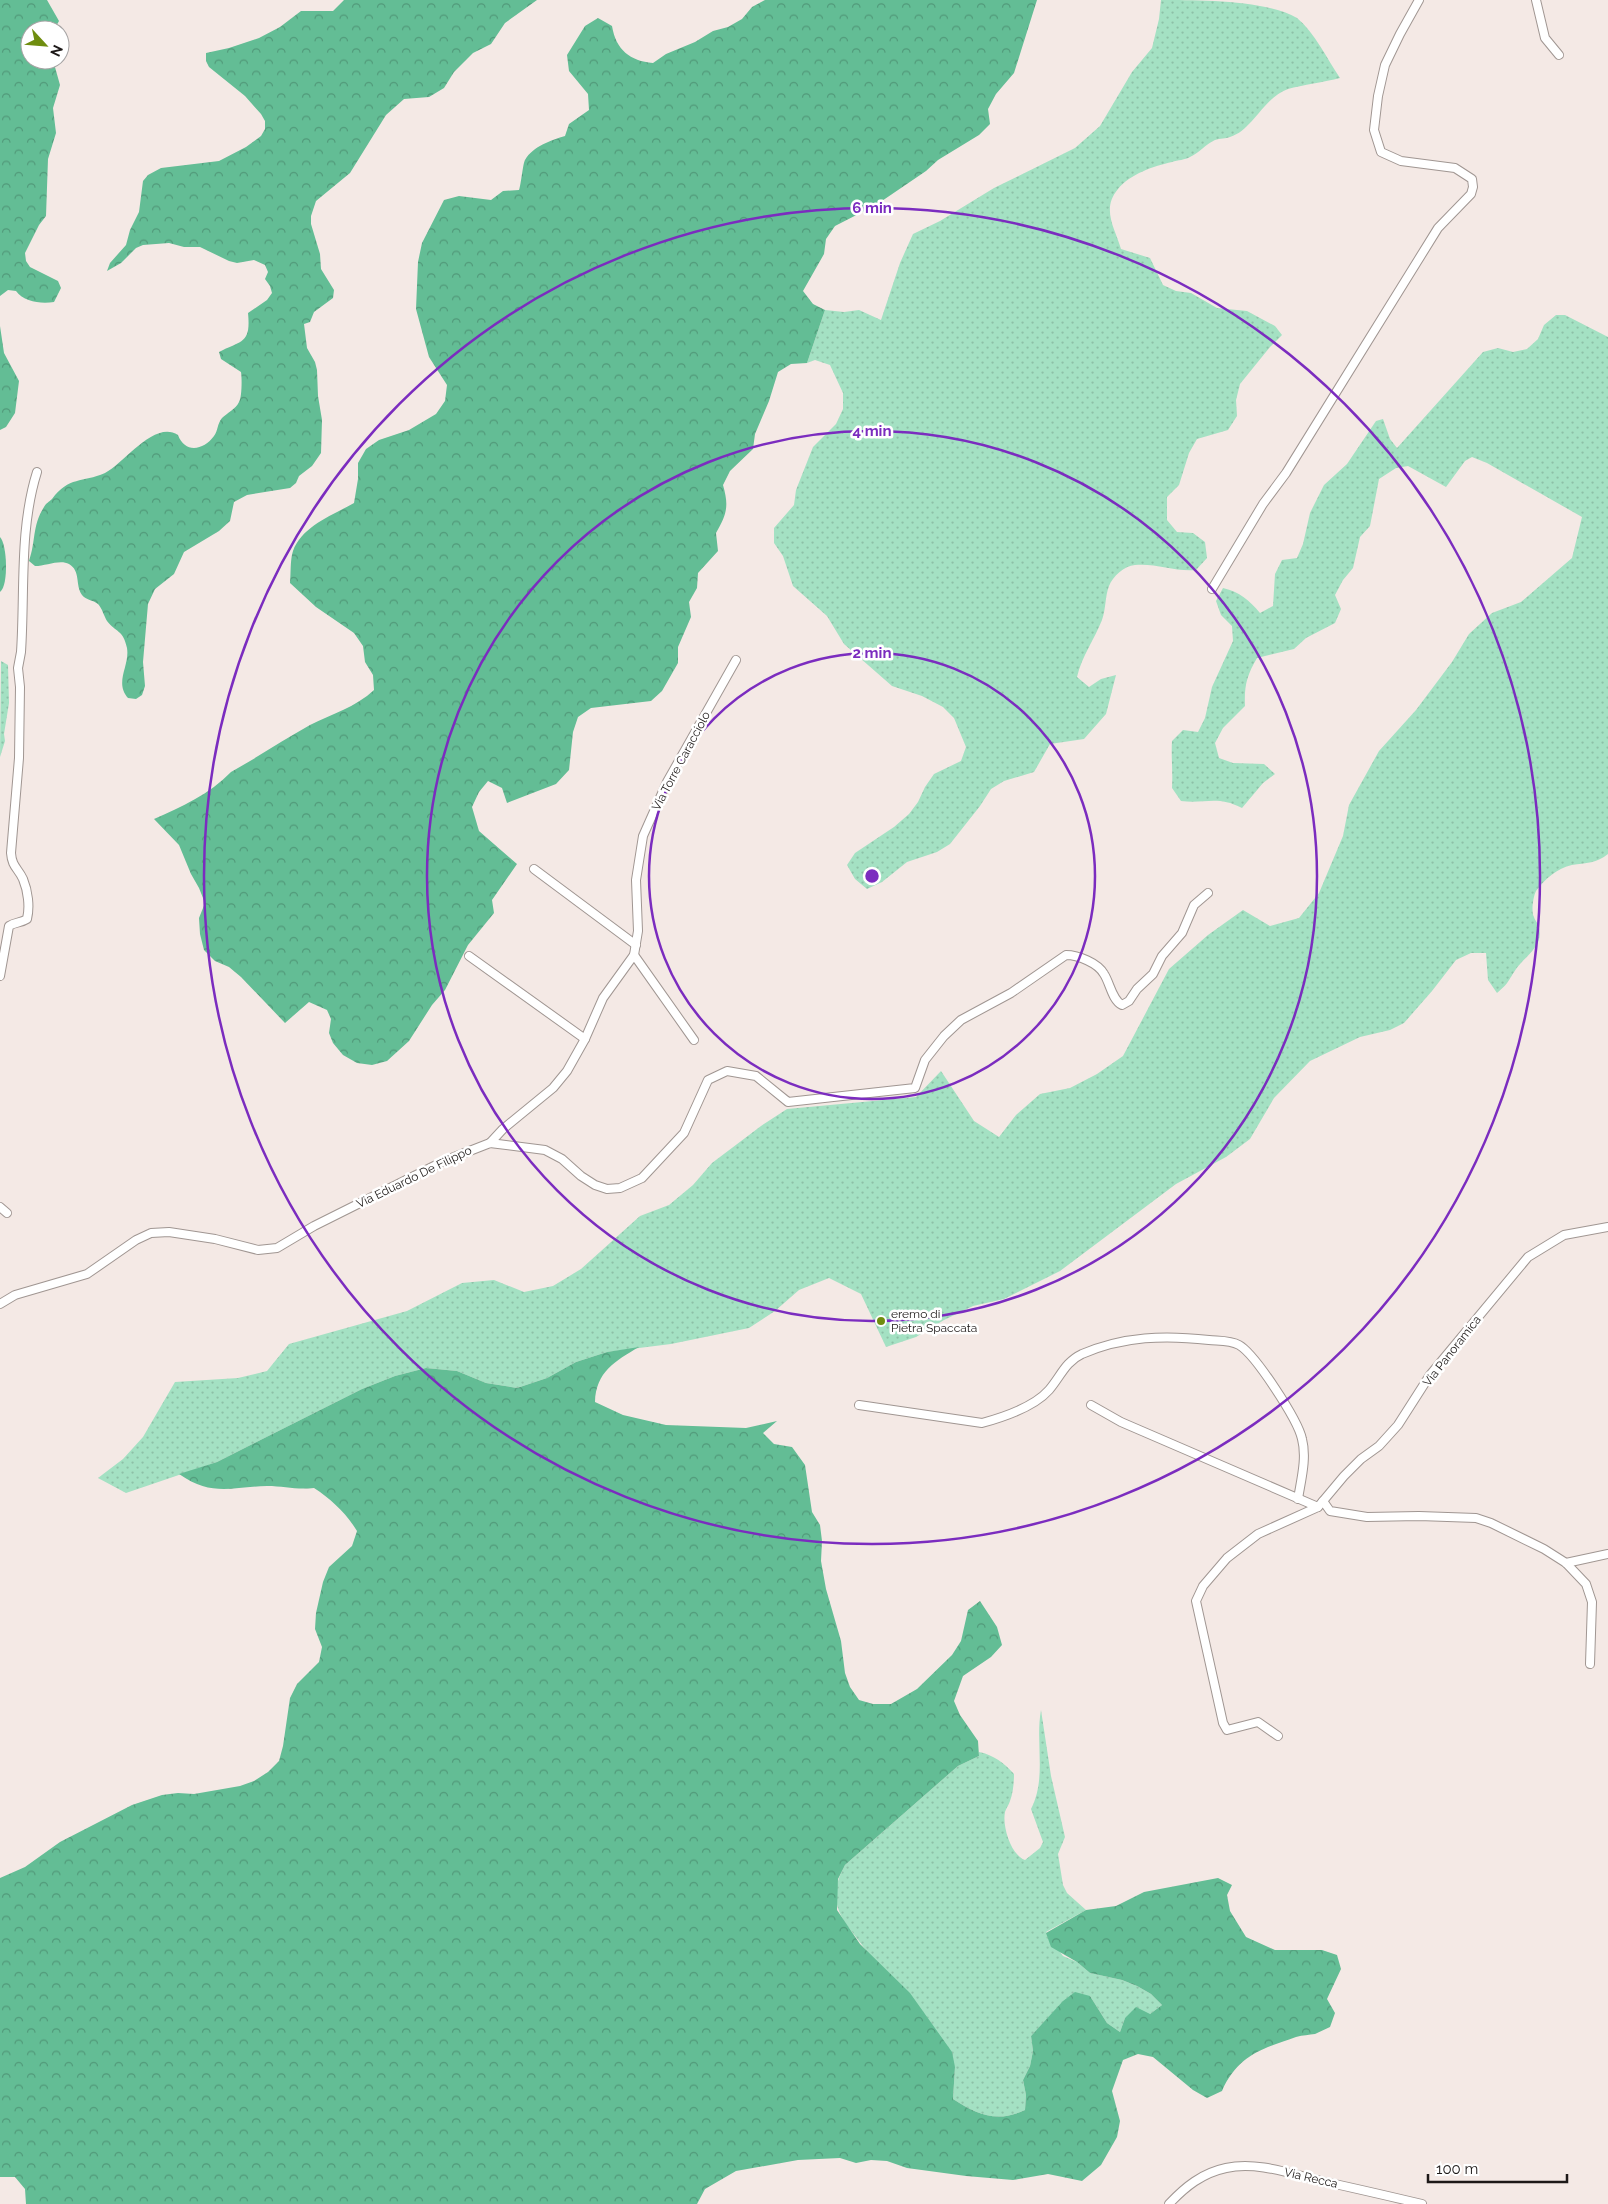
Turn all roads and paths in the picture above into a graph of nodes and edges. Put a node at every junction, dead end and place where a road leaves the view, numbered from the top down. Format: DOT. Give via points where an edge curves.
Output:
graph roads {
  1 [pos="1419,0"];
  2 [pos="1536,0"];
  3 [pos="1559,55"];
  4 [pos="37,472"];
  5 [pos="1212,589"];
  6 [pos="736,660"];
  7 [pos="534,869"];
  8 [pos="1208,893"];
  9 [pos="636,945"];
  10 [pos="634,955"];
  11 [pos="469,956"];
  12 [pos="0,976"];
  13 [pos="585,1039"];
  14 [pos="694,1040"];
  15 [pos="490,1143"];
  16 [pos="0,1207"];
  17 [pos="7,1213"];
  18 [pos="1608,1227"];
  19 [pos="0,1304"];
  20 [pos="859,1405"];
  21 [pos="1091,1406"];
  22 [pos="1298,1499"];
  23 [pos="1320,1504"];
  24 [pos="1608,1554"];
  25 [pos="1566,1563"];
  26 [pos="1590,1664"];
  27 [pos="1278,1736"];
  28 [pos="1168,2204"];
  29 [pos="1422,2204"];
  1 -- 5 [label="street" via="1385,65 1374,130 1381,152 1401,161 1455,168 1472,179 1471,194 1438,228"];
  2 -- 3 [label="street" via="1545,38"];
  4 -- 12 [label="street" via="26,523 18,668 19,758 11,853 12,864 23,878 30,910 27,920 9,926"];
  6 -- 9 [label="street, Via Torre Caracciolo" via="668,782 643,836 636,880"];
  7 -- 9 [label="street"];
  8 -- 15 [label="street, Via Eduardo De Filippo" via="1194,905 1182,934 1129,1001 1122,1005 1117,1002 1103,972 1086,960 1066,955 1011,993 962,1020 924,1060 914,1088 788,1102 756,1076 727,1071 708,1080 684,1133 642,1178 620,1188 607,1189 595,1185 545,1150"];
  9 -- 10 [label="street, Via Torre Caracciolo"];
  10 -- 13 [label="street, Via Torre Caracciolo" via="603,998"];
  10 -- 14 [label="street"];
  11 -- 13 [label="street"];
  13 -- 15 [label="street, Via Torre Caracciolo" via="554,1088"];
  15 -- 19 [label="street, Via Eduardo De Filippo" via="444,1161 277,1248 258,1250 215,1239 169,1232 151,1233 87,1274 15,1295"];
  16 -- 17 [label="street"];
  18 -- 23 [label="street, Via Panoramica" via="1564,1235 1528,1257 1430,1375 1398,1425 1344,1476"];
  20 -- 22 [label="street" via="982,1423 1042,1397 1069,1362 1102,1346 1146,1337 1232,1342 1244,1349 1263,1370 1302,1438 1304,1461"];
  21 -- 22 [label="street"];
  22 -- 23 [label="street"];
  23 -- 25 [label="street" via="1330,1511 1367,1518 1476,1518"];
  23 -- 27 [label="street" via="1258,1534 1226,1558 1203,1586 1196,1601 1214,1690 1227,1730 1258,1722"];
  24 -- 25 [label="street"];
  25 -- 26 [label="street" via="1590,1593"];
  28 -- 29 [label="street, Via Recca" via="1201,2177 1226,2168 1254,2166"];
}
